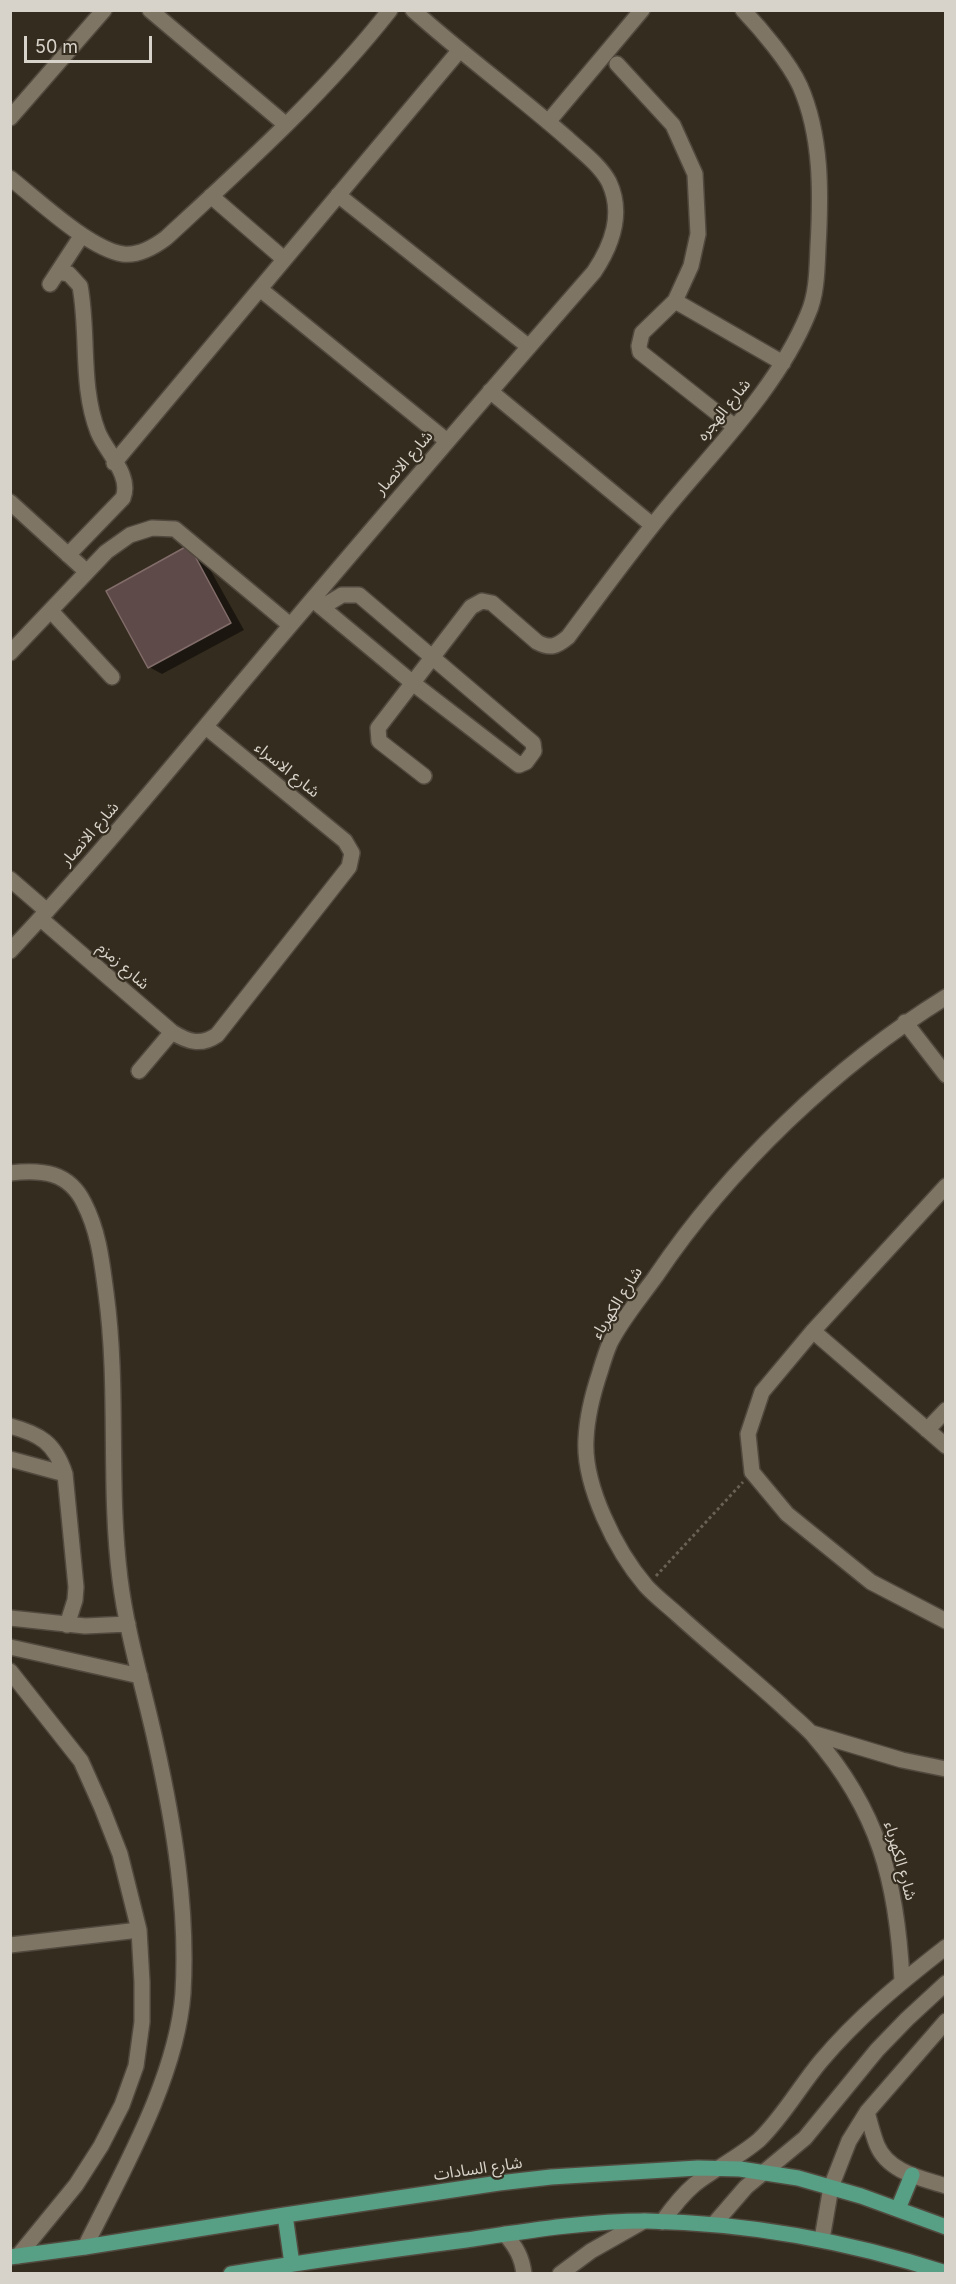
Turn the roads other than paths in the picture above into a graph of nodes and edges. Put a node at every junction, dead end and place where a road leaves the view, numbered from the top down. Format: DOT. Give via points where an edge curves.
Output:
graph roads {
  1 [pos="104,10"];
  2 [pos="150,10"];
  3 [pos="390,10"];
  4 [pos="413,10"];
  5 [pos="743,10"];
  6 [pos="636,12"];
  7 [pos="459,51"];
  8 [pos="617,64"];
  9 [pos="10,118"];
  10 [pos="548,122"];
  11 [pos="285,124"];
  12 [pos="10,178"];
  13 [pos="338,195"];
  14 [pos="211,196"];
  15 [pos="82,235"];
  16 [pos="284,260"];
  17 [pos="260,289"];
  18 [pos="675,301"];
  19 [pos="529,347"];
  20 [pos="783,363"];
  21 [pos="490,391"];
  22 [pos="735,427"];
  23 [pos="447,441"];
  24 [pos="114,462"];
  25 [pos="10,502"];
  26 [pos="652,525"];
  27 [pos="68,555"];
  28 [pos="87,572"];
  29 [pos="317,603"];
  30 [pos="51,611"];
  31 [pos="290,625"];
  32 [pos="10,653"];
  33 [pos="431,657"];
  34 [pos="112,676"];
  35 [pos="414,684"];
  36 [pos="206,728"];
  37 [pos="424,776"];
  38 [pos="10,879"];
  39 [pos="44,915"];
  40 [pos="10,951"];
  41 [pos="945,997"];
  42 [pos="905,1022"];
  43 [pos="178,1035"];
  44 [pos="139,1071"];
  45 [pos="945,1075"];
  46 [pos="10,1173"];
  47 [pos="945,1186"];
  48 [pos="813,1331"];
  49 [pos="945,1410"];
  50 [pos="10,1426"];
  51 [pos="927,1430"];
  52 [pos="945,1446"];
  53 [pos="10,1459"];
  54 [pos="65,1474"];
  55 [pos="10,1618"];
  56 [pos="945,1621"];
  57 [pos="128,1624"];
  58 [pos="67,1625"];
  59 [pos="10,1647"];
  60 [pos="10,1671"];
  61 [pos="140,1676"];
  62 [pos="812,1733"];
  63 [pos="945,1769"];
  64 [pos="139,1930"];
  65 [pos="10,1945"];
  66 [pos="945,1947"];
  67 [pos="903,1980"];
  68 [pos="945,1983"];
  69 [pos="945,2021"];
  70 [pos="867,2112"];
  71 [pos="721,2168"];
  72 [pos="764,2172"];
  73 [pos="912,2175"];
  74 [pos="945,2186"];
  75 [pos="831,2187"];
  76 [pos="898,2209"];
  77 [pos="285,2215"];
  78 [pos="644,2221"];
  79 [pos="662,2222"];
  80 [pos="714,2224"];
  81 [pos="945,2227"];
  82 [pos="505,2234"];
  83 [pos="822,2239"];
  84 [pos="85,2247"];
  85 [pos="14,2256"];
  86 [pos="292,2264"];
  87 [pos="945,2273"];
  88 [pos="231,2274"];
  89 [pos="524,2274"];
  90 [pos="560,2274"];
  1 -- 9 [label="street"];
  2 -- 11 [label="street"];
  3 -- 11 [label="street" via="348,62"];
  4 -- 7 [label="street, شارع الانصار"];
  5 -- 20 [label="street, شارع الهجره" via="800,86 813,129 819,173 817,278 809,313"];
  6 -- 10 [label="street"];
  7 -- 10 [label="street, شارع الانصار"];
  7 -- 13 [label="street"];
  8 -- 18 [label="street" via="673,125 695,174 699,234 691,266"];
  10 -- 19 [label="street, شارع الانصار" via="600,168 612,192 616,219 605,256"];
  11 -- 14 [label="street"];
  12 -- 15 [label="street"];
  13 -- 16 [label="street"];
  13 -- 19 [label="street"];
  14 -- 15 [label="street" via="152,248 123,254"];
  14 -- 16 [label="street"];
  15 -- 24 [label="street" via="54,278 69,274 80,286 89,403 98,432"];
  16 -- 17 [label="street"];
  17 -- 23 [label="street"];
  17 -- 24 [label="street"];
  18 -- 20 [label="street"];
  18 -- 22 [label="street" via="642,333 640,352"];
  19 -- 21 [label="street, شارع الانصار"];
  20 -- 22 [label="street, شارع الهجره"];
  21 -- 23 [label="street, شارع الانصار"];
  21 -- 26 [label="street"];
  22 -- 26 [label="street, شارع الهجره"];
  23 -- 29 [label="street, شارع الانصار"];
  24 -- 27 [label="street" via="123,477 123,498"];
  25 -- 27 [label="street"];
  26 -- 33 [label="street, شارع الهجره" via="568,638 558,645 546,647 537,642 492,603 482,602 471,607"];
  27 -- 28 [label="street"];
  28 -- 30 [label="street"];
  28 -- 31 [label="street" via="130,535 152,528 175,530"];
  29 -- 31 [label="street, شارع الانصار"];
  29 -- 33 [label="street" via="342,595 359,595"];
  29 -- 35 [label="street"];
  30 -- 32 [label="street"];
  30 -- 34 [label="street"];
  31 -- 36 [label="street, شارع الانصار"];
  33 -- 35 [label="street"];
  33 -- 35 [label="street" via="533,743 534,751 519,765"];
  35 -- 37 [label="street" via="378,728 380,741"];
  36 -- 39 [label="street, شارع الانصار"];
  36 -- 43 [label="street, شارع الاسراء" via="345,841 352,853 349,867 217,1035 198,1042"];
  38 -- 39 [label="street, شارع زمزم"];
  39 -- 40 [label="street, شارع الانصار"];
  39 -- 43 [label="street, شارع زمزم"];
  41 -- 42 [label="street, شارع الكهرباء"];
  42 -- 45 [label="street"];
  42 -- 62 [label="street, شارع الكهرباء" via="828,1084 759,1150 669,1256 610,1343 592,1393 585,1441 601,1514 623,1555 646,1586"];
  43 -- 44 [label="street"];
  46 -- 57 [label="street" via="45,1171 59,1176 72,1185 94,1226 109,1313 120,1579"];
  47 -- 48 [label="street"];
  48 -- 51 [label="street"];
  48 -- 56 [label="street" via="762,1392 748,1434 752,1472 788,1514 871,1582"];
  49 -- 51 [label="street"];
  50 -- 54 [label="street" via="42,1438 60,1460"];
  51 -- 52 [label="street"];
  53 -- 54 [label="street"];
  54 -- 58 [label="street" via="76,1587"];
  55 -- 58 [label="street"];
  57 -- 58 [label="street"];
  57 -- 61 [label="street"];
  59 -- 61 [label="street"];
  60 -- 64 [label="street" via="81,1761 120,1854"];
  61 -- 84 [label="street" via="179,1867 183,1994 161,2083"];
  62 -- 63 [label="street, شارع الكهرباء"];
  62 -- 67 [label="street, شارع الكهرباء" via="873,1826 892,1888"];
  64 -- 65 [label="street"];
  64 -- 85 [label="street" via="142,2022 136,2066 122,2105 76,2185"];
  66 -- 67 [label="street"];
  67 -- 71 [label="street" via="841,2039 760,2138"];
  68 -- 72 [label="street" via="878,2050 805,2138"];
  69 -- 70 [label="street"];
  70 -- 73 [label="street" via="878,2147 890,2163"];
  70 -- 75 [label="street" via="845,2148"];
  71 -- 72 [label="main road, شارع السادات"];
  71 -- 77 [label="main road, شارع السادات" via="551,2177"];
  71 -- 79 [label="street" via="688,2191"];
  72 -- 75 [label="main road, شارع السادات"];
  72 -- 80 [label="street"];
  73 -- 74 [label="street"];
  73 -- 76 [label="main road"];
  75 -- 76 [label="main road, شارع السادات"];
  75 -- 83 [label="street"];
  76 -- 81 [label="main road, شارع السادات"];
  77 -- 84 [label="main road, شارع السادات"];
  77 -- 86 [label="main road"];
  78 -- 79 [label="main road"];
  78 -- 82 [label="main road"];
  78 -- 90 [label="street"];
  79 -- 80 [label="main road"];
  80 -- 83 [label="main road"];
  82 -- 86 [label="main road"];
  82 -- 89 [label="street" via="516,2246"];
  83 -- 87 [label="main road"];
  84 -- 85 [label="main road, شارع السادات"];
  86 -- 88 [label="main road"];
}
